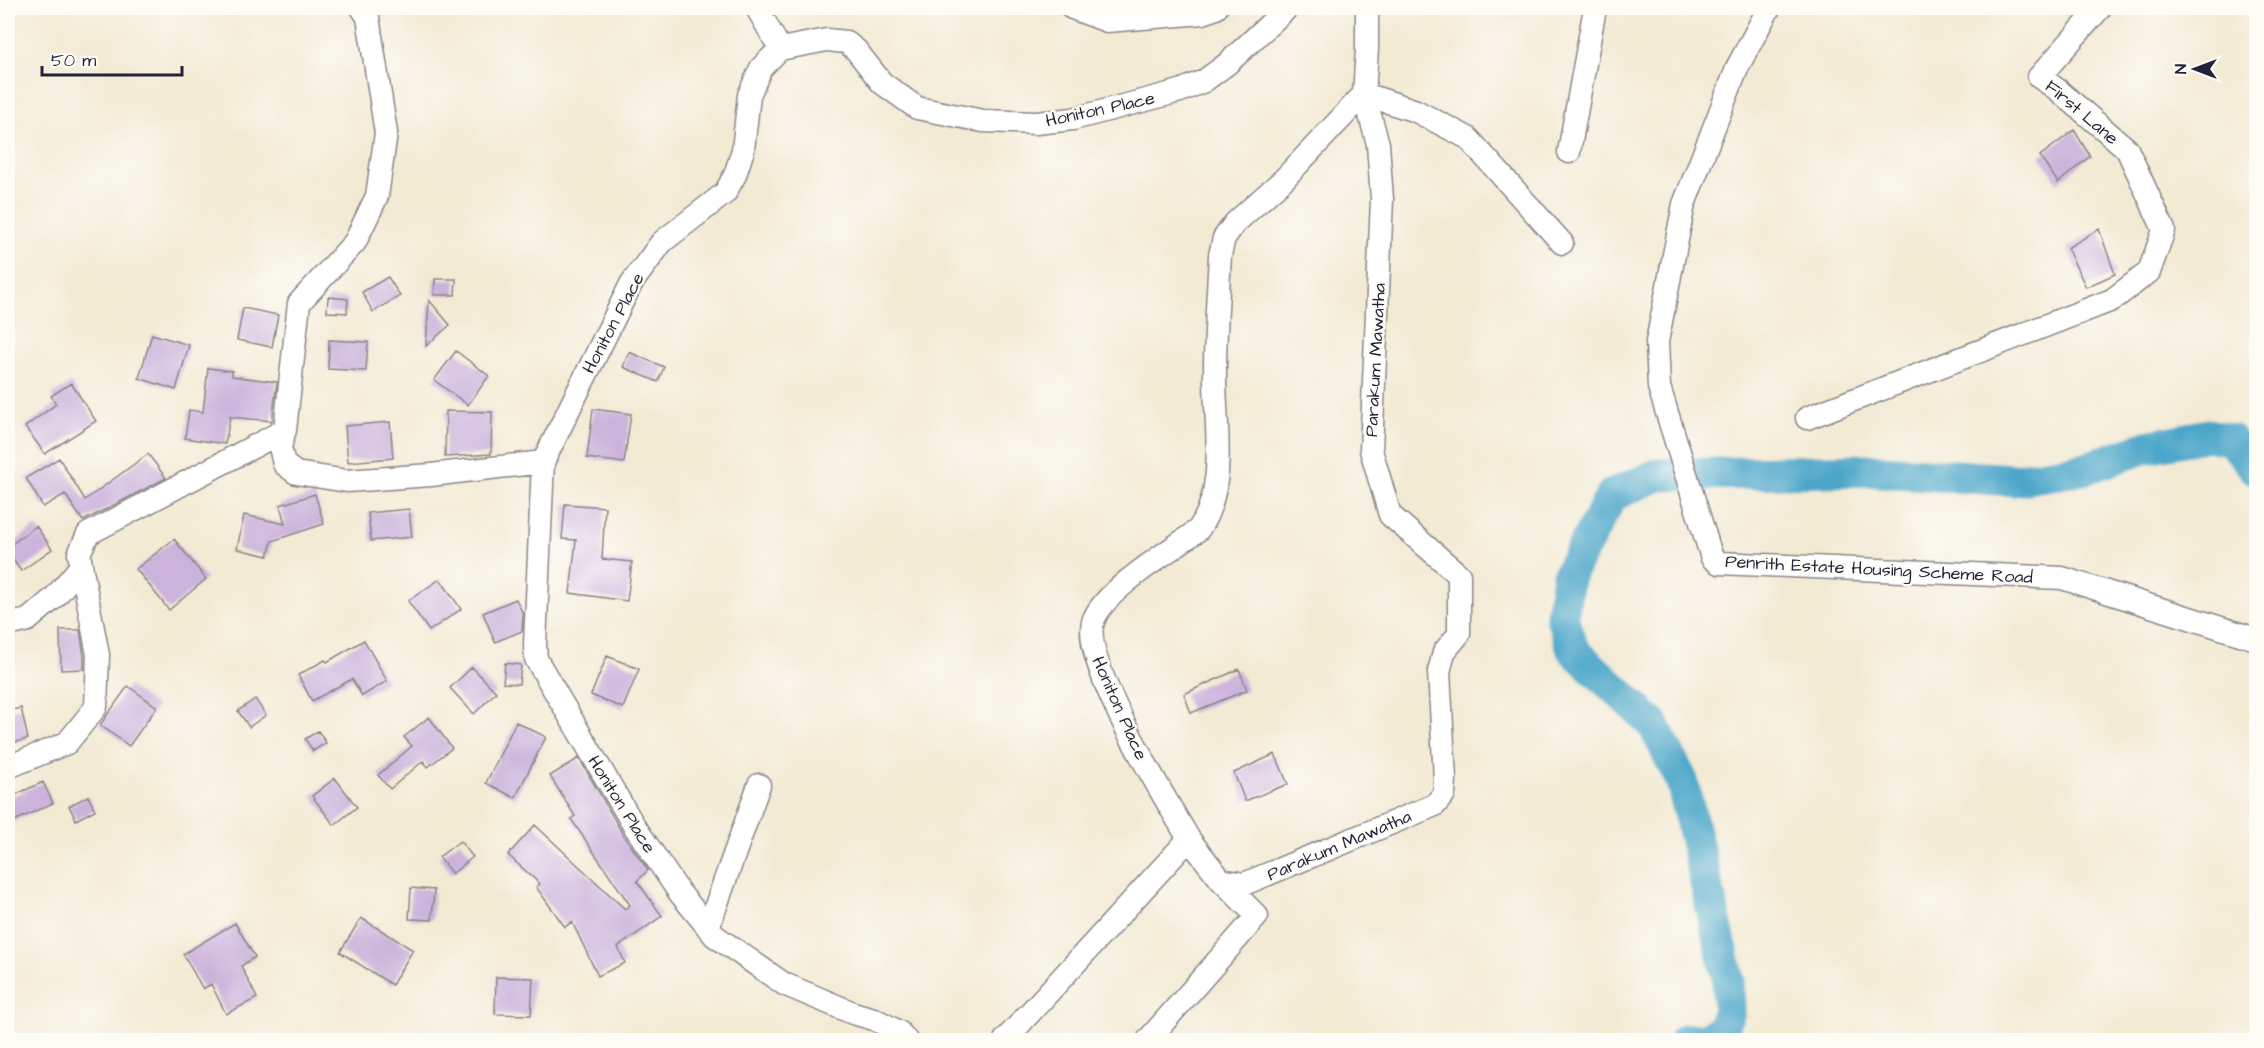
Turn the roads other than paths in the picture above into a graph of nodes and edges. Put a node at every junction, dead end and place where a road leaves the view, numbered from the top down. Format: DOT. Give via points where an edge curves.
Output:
graph roads {
  1 [pos="362,8"];
  2 [pos="757,8"];
  3 [pos="1072,8"];
  4 [pos="1216,8"];
  5 [pos="1287,8"];
  6 [pos="1366,8"];
  7 [pos="1595,8"];
  8 [pos="1769,8"];
  9 [pos="2100,8"];
  10 [pos="780,50"];
  11 [pos="1364,94"];
  12 [pos="1569,152"];
  13 [pos="1562,243"];
  14 [pos="1807,418"];
  15 [pos="285,430"];
  16 [pos="543,462"];
  17 [pos="81,566"];
  18 [pos="8,625"];
  19 [pos="2256,639"];
  20 [pos="8,767"];
  21 [pos="759,785"];
  22 [pos="1189,839"];
  23 [pos="1221,880"];
  24 [pos="708,927"];
  25 [pos="906,1041"];
  26 [pos="1005,1041"];
  27 [pos="1148,1041"];
  1 -- 15 [label="street" via="368,16 386,133 377,196 355,242 299,303"];
  2 -- 10 [label="street"];
  3 -- 4 [label="street" via="1107,21 1203,13"];
  5 -- 10 [label="street, Honiton Place" via="1204,81 1073,119 1036,123 983,121 917,108 882,83 846,42 819,41"];
  6 -- 11 [label="street"];
  7 -- 12 [label="street"];
  8 -- 19 [label="street, Penrith Estate Housing Scheme Road" via="1737,66 1684,204 1657,342 1659,387 1712,558 1719,563 2062,578"];
  9 -- 14 [label="street, First Lane" via="2039,77 2127,149 2164,230 2149,272 2112,300"];
  10 -- 16 [label="street, Honiton Place" via="761,68 749,95 743,150 735,176 725,193 662,242 642,266"];
  11 -- 13 [label="street" via="1416,111 1468,138"];
  11 -- 22 [label="street, Honiton Place" via="1224,238 1215,371 1217,464 1207,518 1198,530 1118,588 1093,620 1091,634 1097,661 1118,710"];
  11 -- 23 [label="street, Parakum Mawatha" via="1378,144 1382,198 1371,450 1390,515 1459,575 1460,634 1444,652 1439,672 1444,794 1435,805 1244,885"];
  15 -- 16 [label="street" via="280,447 284,464 297,473 347,481"];
  15 -- 17 [label="street" via="88,534 79,554"];
  16 -- 24 [label="street, Honiton Place" via="536,659 633,824 678,892"];
  17 -- 18 [label="street" via="28,621"];
  17 -- 20 [label="street" via="98,655 96,707 67,743"];
  21 -- 24 [label="street"];
  22 -- 23 [label="street"];
  22 -- 26 [label="street"];
  23 -- 27 [label="street" via="1257,916"];
  24 -- 25 [label="street, Honiton Place" via="784,984 873,1019 899,1032"];
}
